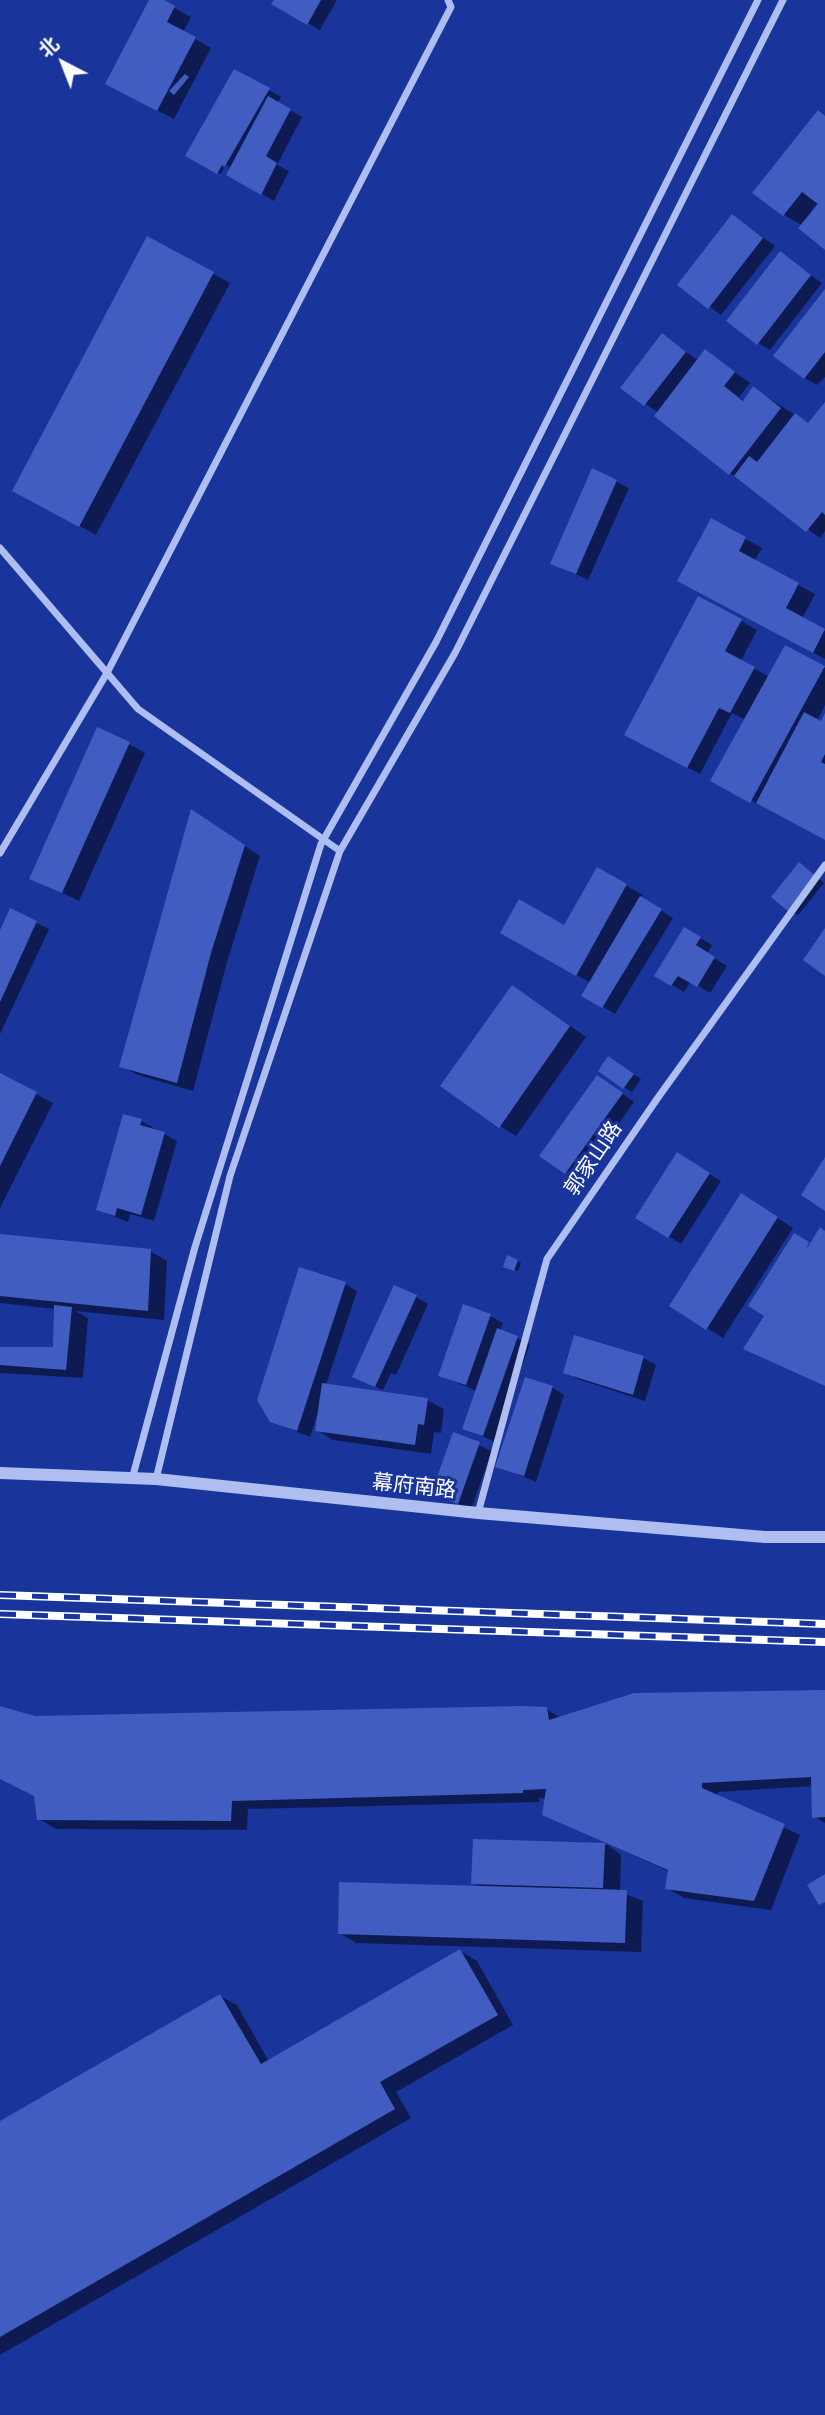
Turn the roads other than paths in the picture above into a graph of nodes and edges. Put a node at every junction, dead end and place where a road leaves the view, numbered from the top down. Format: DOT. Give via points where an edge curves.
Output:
graph roads {
  1 [pos="448,0"];
  2 [pos="758,0"];
  3 [pos="783,0"];
  4 [pos="0,548"];
  5 [pos="107,673"];
  6 [pos="340,852"];
  7 [pos="0,853"];
  8 [pos="825,865"];
  9 [pos="0,1473"];
  10 [pos="132,1479"];
  11 [pos="156,1479"];
  12 [pos="478,1513"];
  13 [pos="825,1537"];
  1 -- 5 [label="street" via="451,8"];
  2 -- 10 [label="street" via="436,642 321,844 195,1248"];
  3 -- 6 [label="street" via="455,653"];
  4 -- 5 [label="street"];
  5 -- 6 [label="street" via="138,709"];
  5 -- 7 [label="street"];
  6 -- 11 [label="street" via="230,1176"];
  8 -- 12 [label="street, 郭家山路" via="547,1259"];
  9 -- 10 [label="street, 幕府南路"];
  10 -- 11 [label="street, 幕府南路"];
  11 -- 12 [label="street, 幕府南路"];
  12 -- 13 [label="street, 幕府南路" via="765,1537"];
}
